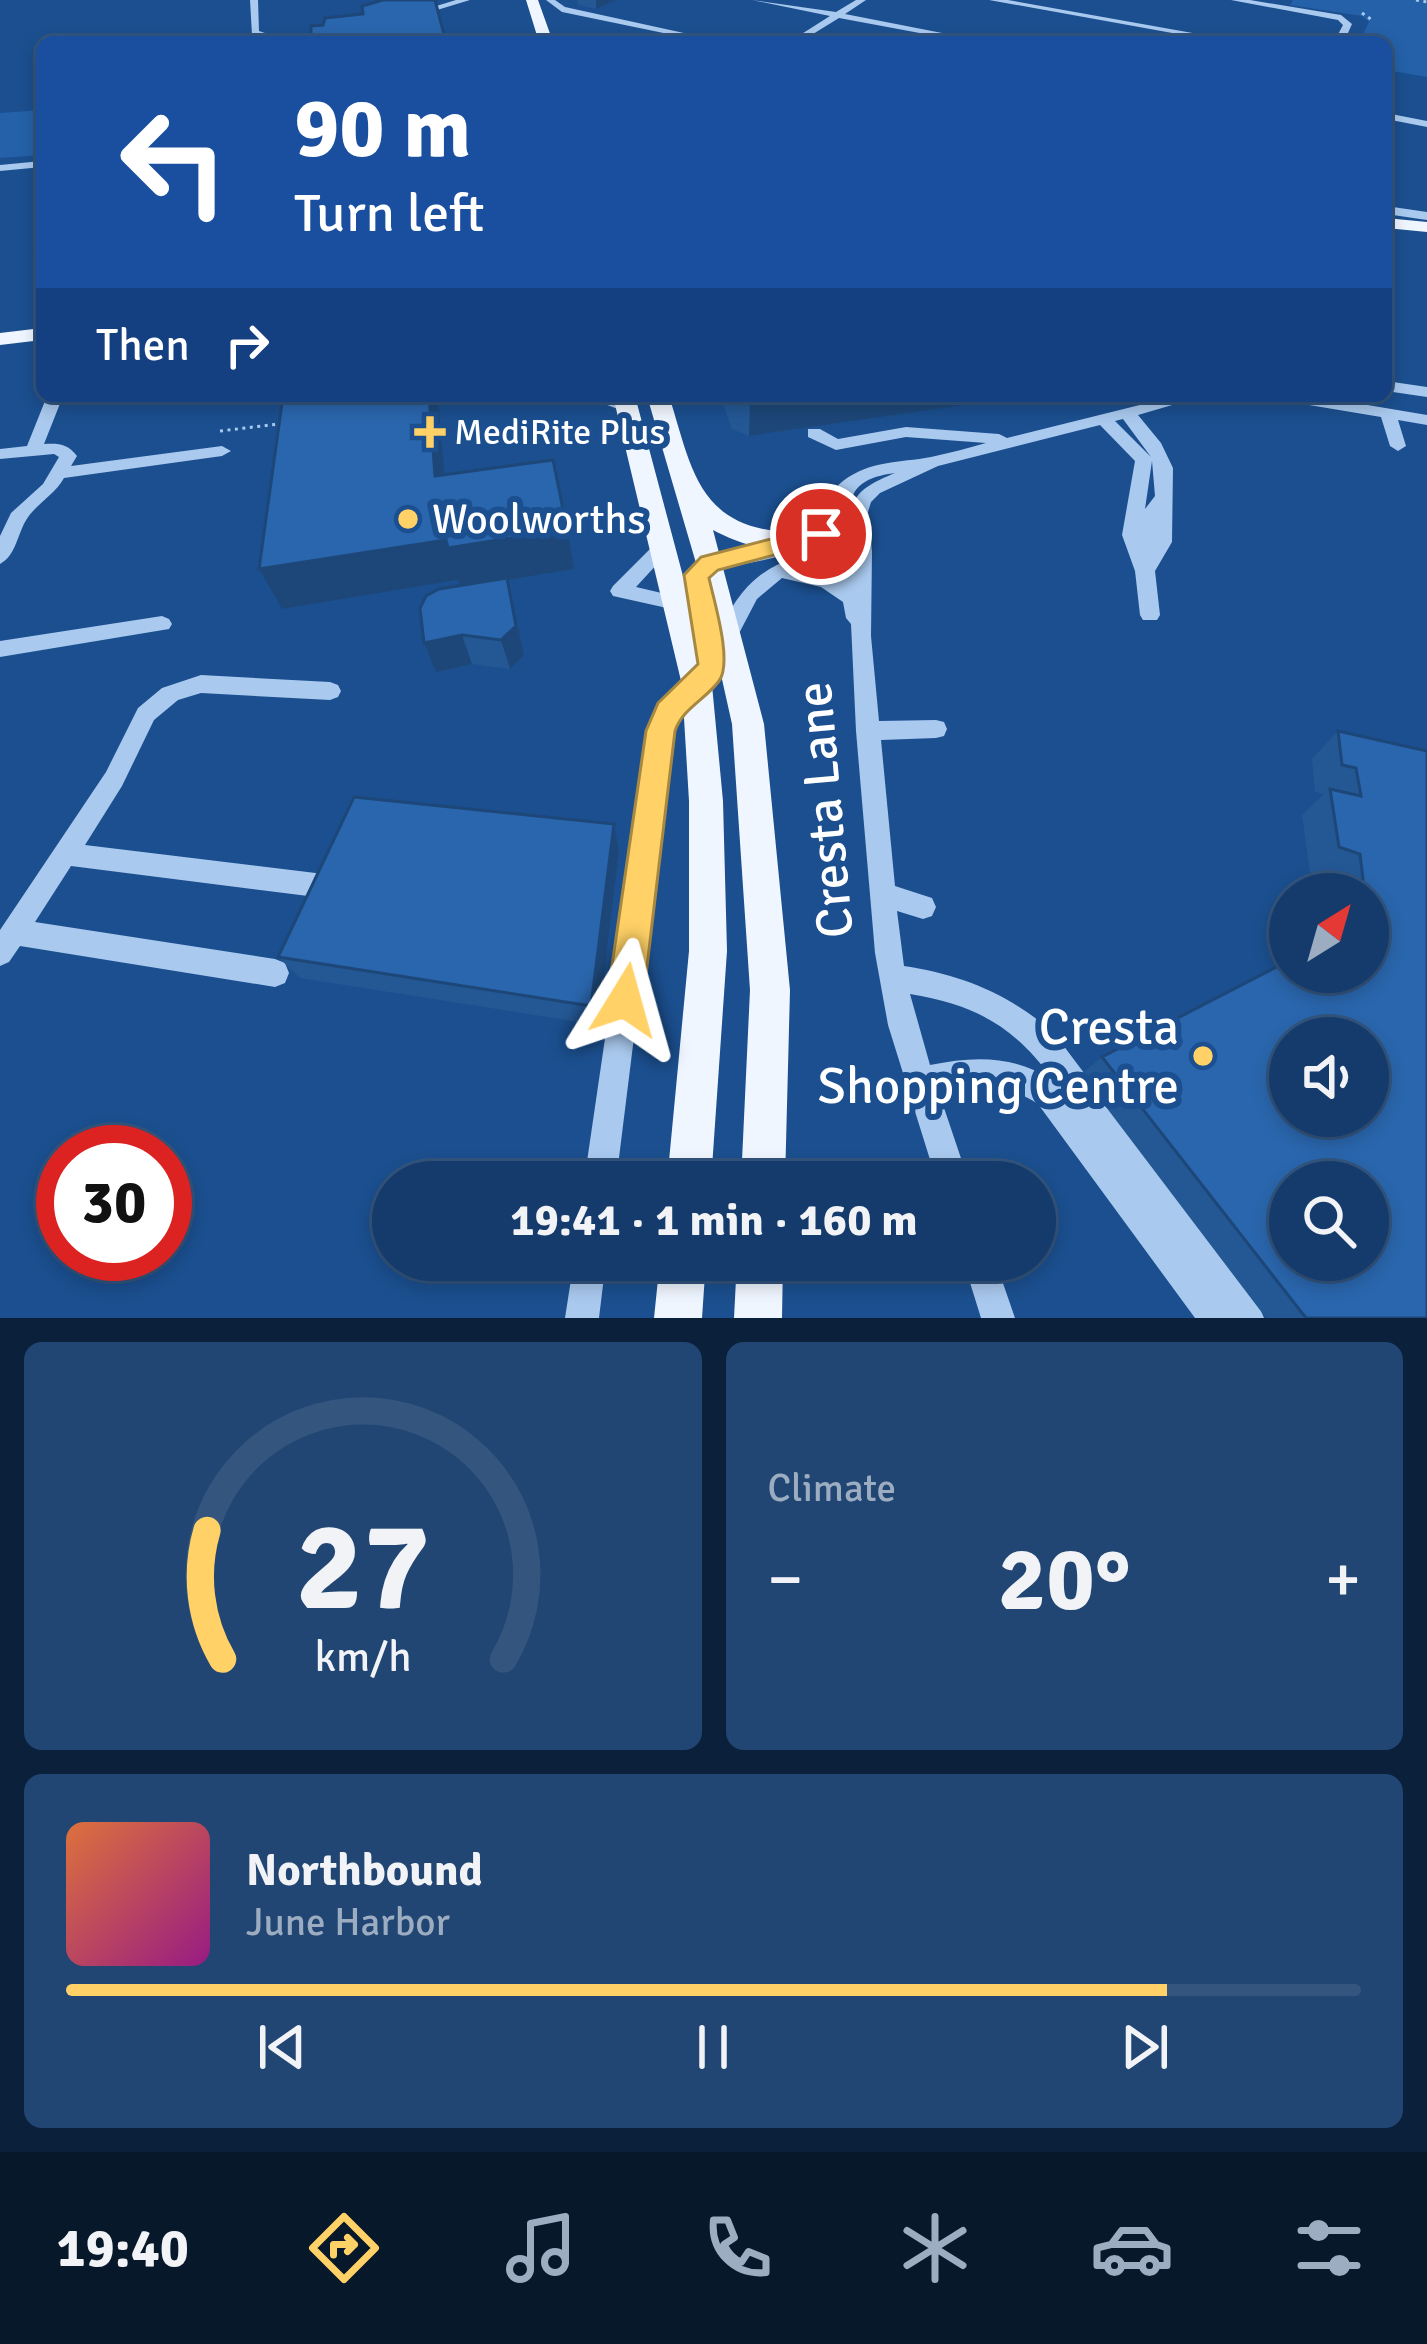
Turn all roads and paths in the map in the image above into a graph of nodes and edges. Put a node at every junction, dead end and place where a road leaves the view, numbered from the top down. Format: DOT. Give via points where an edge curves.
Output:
graph roads {
  1 [pos="254,0"];
  2 [pos="466,0"];
  3 [pos="532,0"];
  4 [pos="550,0"];
  5 [pos="756,0"];
  6 [pos="862,0"];
  7 [pos="993,0"];
  8 [pos="1235,0"];
  9 [pos="1416,0"];
  10 [pos="1427,2"];
  11 [pos="417,14"];
  12 [pos="837,15"];
  13 [pos="440,18"];
  14 [pos="398,19"];
  15 [pos="265,36"];
  16 [pos="544,36"];
  17 [pos="691,36"];
  18 [pos="804,36"];
  19 [pos="951,36"];
  20 [pos="1203,36"];
  21 [pos="1342,36"];
  22 [pos="1392,117"];
  23 [pos="1427,124"];
  24 [pos="36,165"];
  25 [pos="0,168"];
  26 [pos="1392,211"];
  27 [pos="1427,216"];
  28 [pos="1392,224"];
  29 [pos="1427,227"];
  30 [pos="1392,238"];
  31 [pos="1427,242"];
  32 [pos="36,334"];
  33 [pos="36,336"];
  34 [pos="0,339"];
  35 [pos="0,354"];
  36 [pos="1392,387"];
  37 [pos="1427,392"];
  38 [pos="53,402"];
  39 [pos="636,402"];
  40 [pos="637,402"];
  41 [pos="1169,402"];
  42 [pos="1335,402"];
  43 [pos="1126,412"];
  44 [pos="1388,413"];
  45 [pos="1102,418"];
  46 [pos="1427,420"];
  47 [pos="906,431"];
  48 [pos="814,433"];
  49 [pos="1019,441"];
  50 [pos="1398,446"];
  51 [pos="34,449"];
  52 [pos="222,451"];
  53 [pos="0,454"];
  54 [pos="940,460"];
  55 [pos="59,473"];
  56 [pos="691,496"];
  57 [pos="840,509"];
  58 [pos="807,541"];
  59 [pos="662,549"];
  60 [pos="853,553"];
  61 [pos="0,557"];
  62 [pos="710,563"];
  63 [pos="1150,563"];
  64 [pos="766,575"];
  65 [pos="852,598"];
  66 [pos="676,603"];
  67 [pos="1150,615"];
  68 [pos="162,624"];
  69 [pos="728,634"];
  70 [pos="861,636"];
  71 [pos="0,649"];
  72 [pos="697,685"];
  73 [pos="329,692"];
  74 [pos="937,729"];
  75 [pos="867,730"];
  76 [pos="66,854"];
  77 [pos="332,887"];
  78 [pos="881,894"];
  79 [pos="922,907"];
  80 [pos="7,943"];
  81 [pos="275,973"];
  82 [pos="893,978"];
  83 [pos="920,1082"];
  84 [pos="603,1161"];
  85 [pos="691,1161"];
  86 [pos="764,1161"];
  87 [pos="945,1161"];
  88 [pos="587,1281"];
  89 [pos="682,1281"];
  90 [pos="759,1281"];
  91 [pos="986,1281"];
  92 [pos="582,1318"];
  93 [pos="679,1318"];
  94 [pos="758,1318"];
  95 [pos="998,1318"];
  96 [pos="1216,1318"];
  97 [pos="1247,1318"];
  1 -- 15 [label="street" via="255,33"];
  2 -- 11 [label="street"];
  3 -- 16 [label="main road"];
  4 -- 17 [label="street"];
  5 -- 12 [label="street"];
  6 -- 12 [label="street"];
  7 -- 20 [label="street"];
  8 -- 21 [label="street" via="1341,18 1348,24"];
  9 -- 10 [label="path"];
  11 -- 13 [label="street"];
  11 -- 14 [label="street"];
  12 -- 18 [label="street"];
  12 -- 19 [label="street"];
  22 -- 23 [label="street"];
  24 -- 25 [label="street"];
  26 -- 27 [label="street"];
  28 -- 29 [label="main road"];
  30 -- 31 [label="main road"];
  32 -- 34 [label="main road"];
  33 -- 35 [label="main road"];
  36 -- 37 [label="street"];
  38 -- 51 [label="street"];
  39 -- 59 [label="main road"];
  40 -- 56 [label="main road"];
  41 -- 43 [label="street, Cresta Lane"];
  42 -- 44 [label="street"];
  43 -- 45 [label="street, Cresta Lane"];
  43 -- 63 [label="street" via="1164,468 1162,499 1149,514"];
  44 -- 46 [label="street"];
  44 -- 50 [label="street"];
  45 -- 49 [label="street, Cresta Lane"];
  45 -- 63 [label="street" via="1144,460 1131,535"];
  47 -- 48 [label="street" via="842,445"];
  47 -- 49 [label="street"];
  47 -- 54 [label="street"];
  49 -- 54 [label="street, Cresta Lane"];
  51 -- 53 [label="street"];
  51 -- 55 [label="street" via="65,451"];
  52 -- 55 [label="street"];
  54 -- 57 [label="street, Cresta Lane" via="861,475 844,489"];
  54 -- 60 [label="street, Cresta Lane" via="868,493"];
  55 -- 61 [label="street" via="20,513"];
  56 -- 58 [label="main road" via="709,517 746,537"];
  56 -- 62 [label="main road"];
  57 -- 58 [label="street, Cresta Lane"];
  57 -- 60 [label="street, Cresta Lane"];
  58 -- 62 [label="street"];
  59 -- 66 [label="main road"];
  59 -- 66 [label="street" via="620,591"];
  60 -- 64 [label="street"];
  60 -- 65 [label="street, Cresta Lane"];
  60 -- 70 [label="street, Cresta Lane"];
  62 -- 69 [label="main road"];
  62 -- 72 [label="main road" via="695,580 712,656"];
  63 -- 67 [label="street"];
  64 -- 65 [label="street" via="801,573"];
  64 -- 69 [label="street" via="744,595"];
  65 -- 70 [label="street, Cresta Lane"];
  66 -- 72 [label="main road"];
  68 -- 71 [label="street"];
  69 -- 86 [label="main road" via="748,724 770,990"];
  70 -- 75 [label="street, Cresta Lane"];
  72 -- 84 [label="street" via="668,711 661,731"];
  72 -- 85 [label="main road" via="708,951"];
  73 -- 76 [label="street" via="228,683 170,694 146,714"];
  74 -- 75 [label="street"];
  75 -- 78 [label="street, Cresta Lane"];
  76 -- 77 [label="street"];
  76 -- 80 [label="street"];
  78 -- 79 [label="street"];
  78 -- 82 [label="street, Cresta Lane"];
  80 -- 81 [label="street"];
  82 -- 83 [label="street, Cresta Lane"];
  82 -- 97 [label="street" via="983,996 1044,1043"];
  83 -- 87 [label="street, Cresta Lane"];
  83 -- 96 [label="street" via="1003,1070 1030,1079"];
  88 -- 92 [label="street"];
  89 -- 93 [label="main road"];
  90 -- 94 [label="main road"];
  91 -- 95 [label="street"];
}
